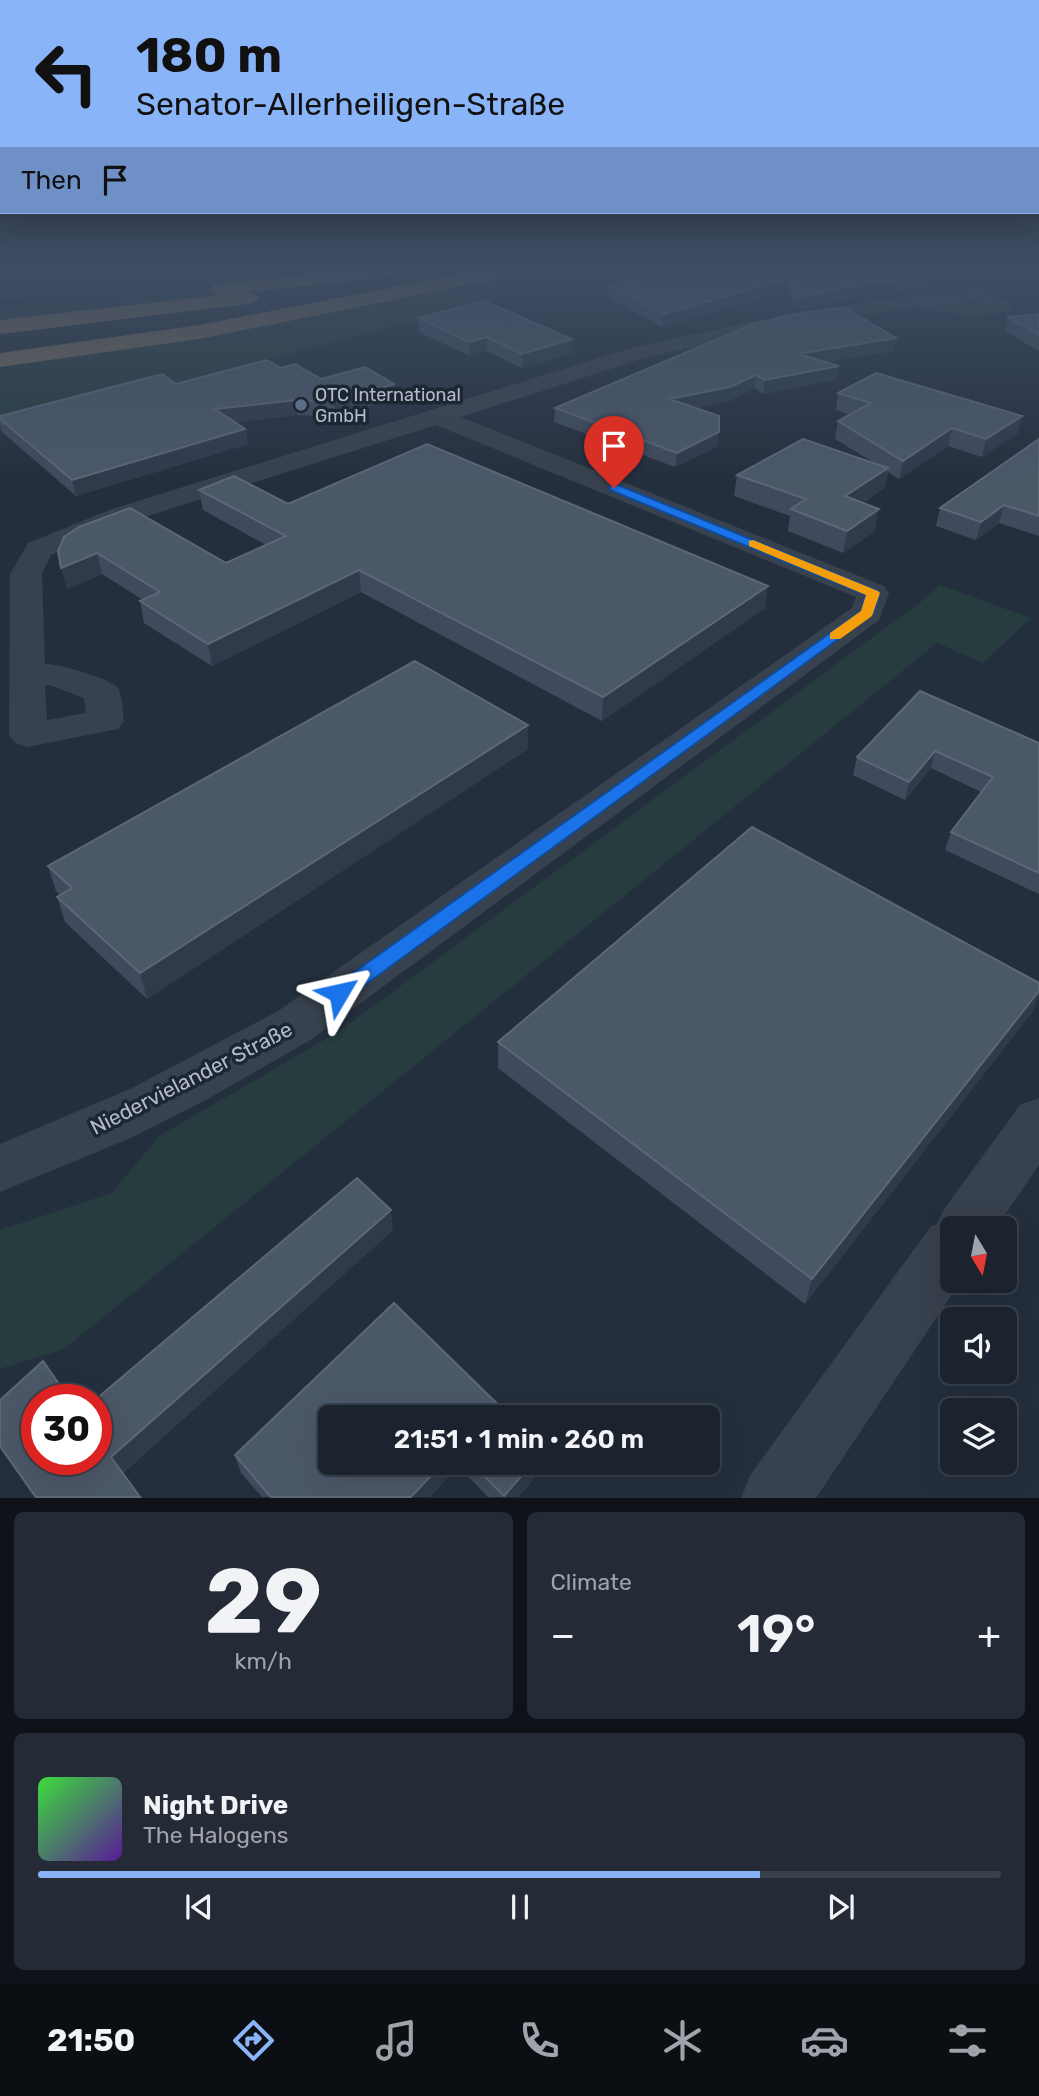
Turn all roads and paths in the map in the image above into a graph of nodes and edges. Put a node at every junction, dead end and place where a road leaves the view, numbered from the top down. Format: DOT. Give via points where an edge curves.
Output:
graph roads {
  1 [pos="136,341"];
  2 [pos="690,341"];
  3 [pos="0,360"];
  4 [pos="437,416"];
  5 [pos="27,678"];
  6 [pos="1039,1121"];
  7 [pos="0,1168"];
  8 [pos="972,1216"];
  9 [pos="940,1262"];
  10 [pos="775,1497"];
  1 -- 3 [label="highway"];
  2 -- 4 [label="street"];
  4 -- 5 [label="street" via="122,515 39,549 26,574"];
  4 -- 7 [label="street, Niedervielander Straße" via="873,593 867,613 295,1025 212,1073"];
  6 -- 8 [label="street"];
  9 -- 10 [label="street"];
}
